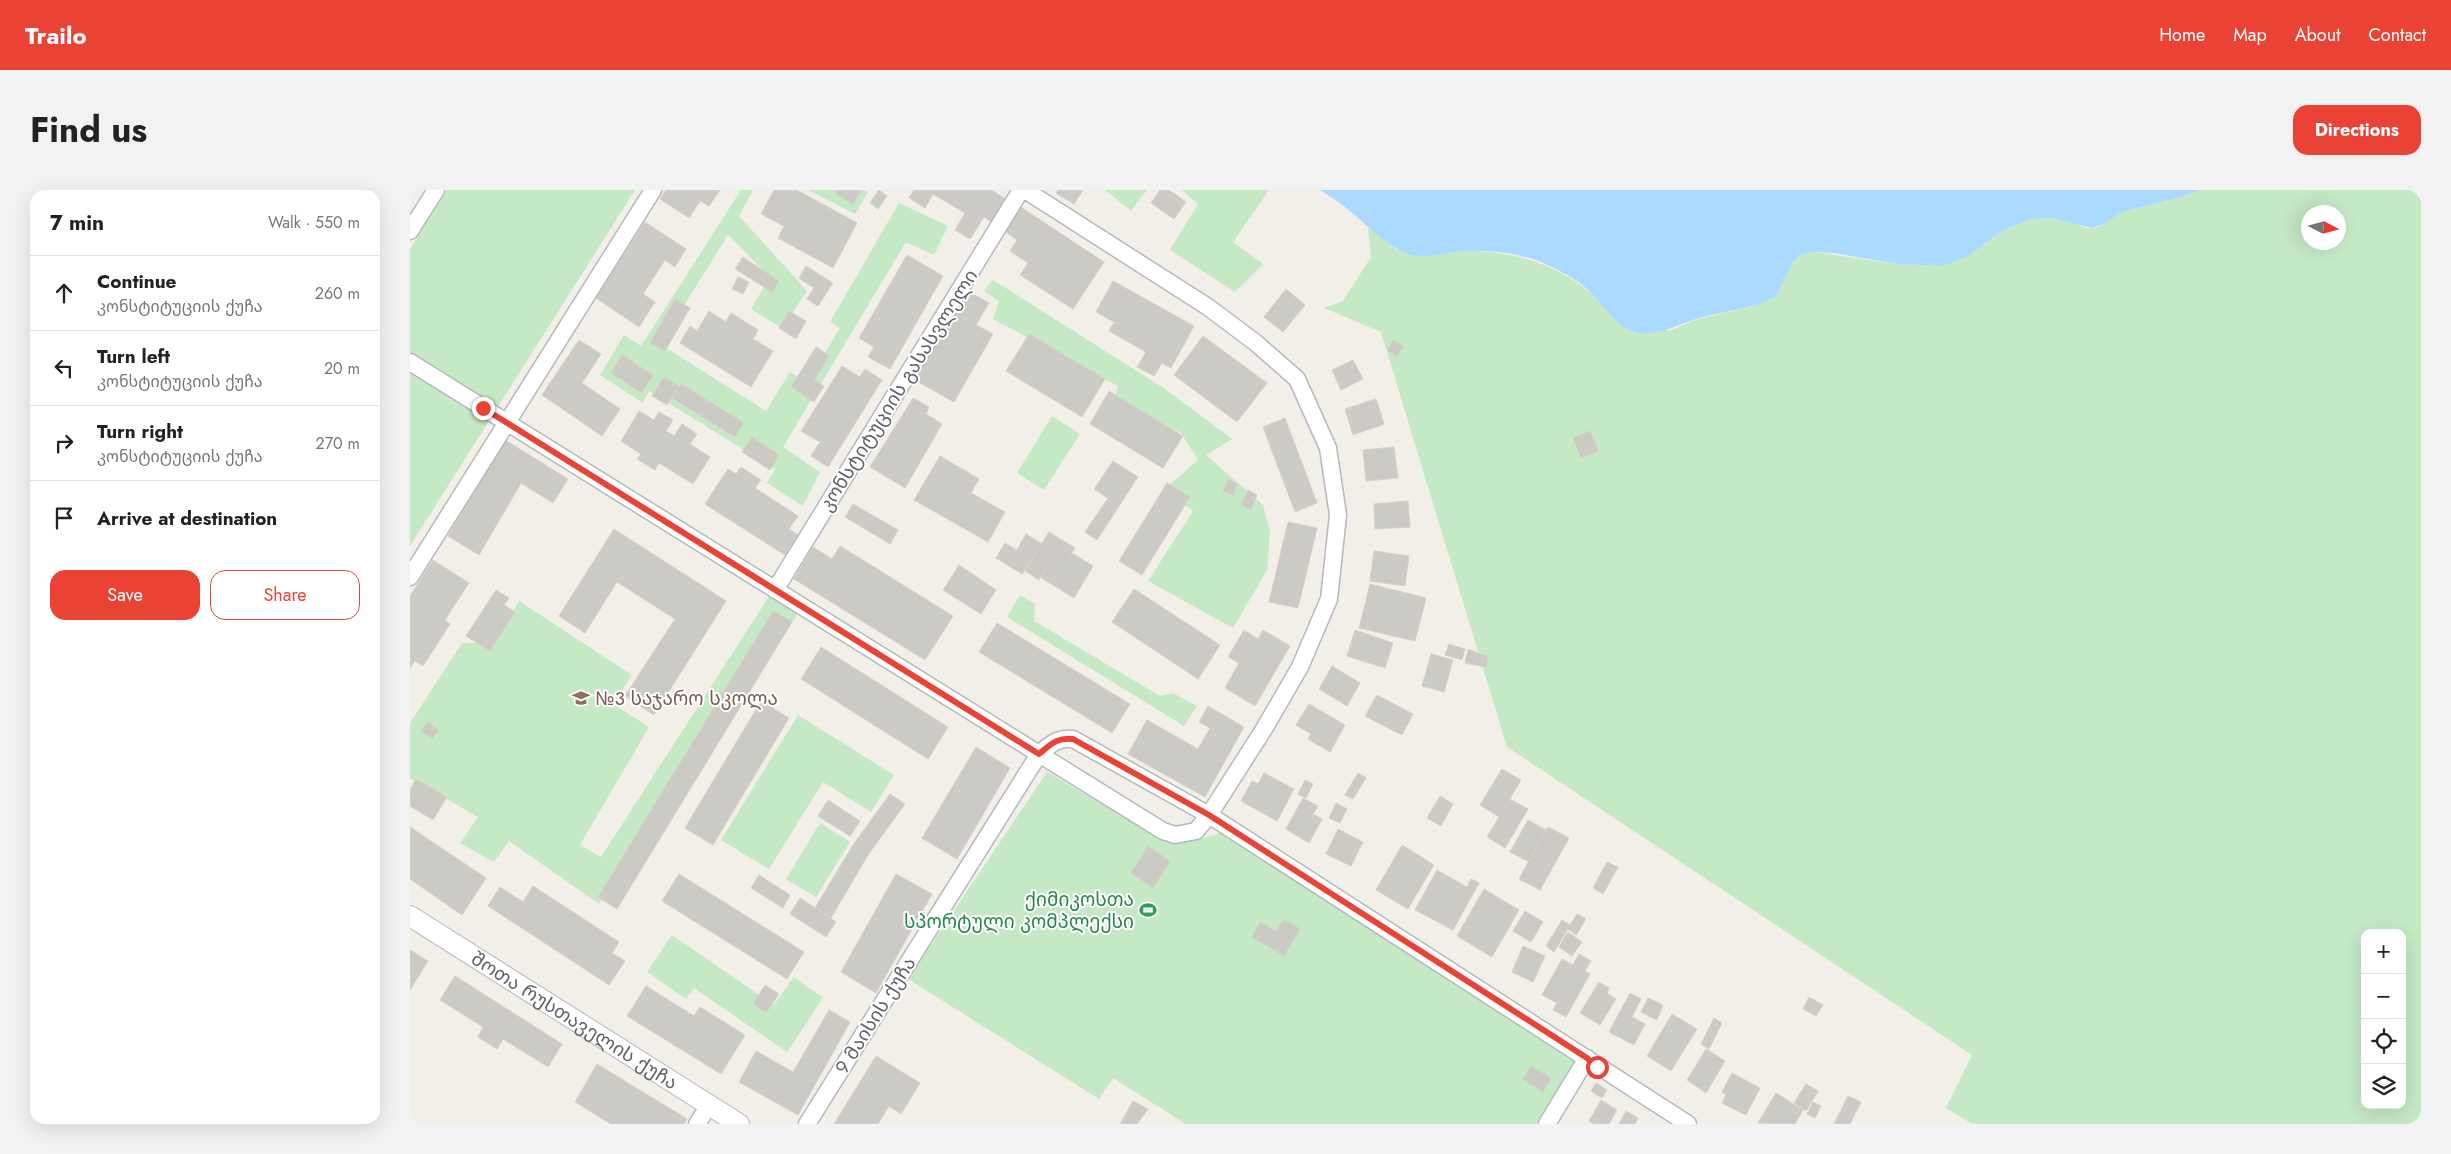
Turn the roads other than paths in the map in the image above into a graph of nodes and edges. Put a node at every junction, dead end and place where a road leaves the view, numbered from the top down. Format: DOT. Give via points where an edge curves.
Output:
graph roads {
  1 [pos="436,190"];
  2 [pos="653,190"];
  3 [pos="1021,190"];
  4 [pos="1025,190"];
  5 [pos="410,231"];
  6 [pos="410,362"];
  7 [pos="507,423"];
  8 [pos="410,577"];
  9 [pos="775,590"];
  10 [pos="1039,754"];
  11 [pos="1209,815"];
  12 [pos="410,916"];
  13 [pos="1587,1058"];
  14 [pos="709,1105"];
  15 [pos="697,1124"];
  16 [pos="740,1124"];
  17 [pos="808,1124"];
  18 [pos="1547,1124"];
  19 [pos="1688,1124"];
  1 -- 5 [label="street"];
  2 -- 7 [label="street"];
  3 -- 9 [label="street, კონსტიტუციის გასასვლელი"];
  4 -- 11 [label="street" via="1208,307 1256,344 1297,379 1328,448 1338,515 1329,599 1300,667"];
  6 -- 7 [label="street"];
  7 -- 8 [label="street"];
  7 -- 9 [label="street"];
  9 -- 10 [label="street"];
  10 -- 11 [label="street" via="1055,741 1073,739"];
  10 -- 11 [label="street" via="1162,831 1175,835 1196,831"];
  10 -- 17 [label="street, 9 მაისის ქუჩა"];
  11 -- 13 [label="street"];
  12 -- 14 [label="street, შოთა რუსთაველის ქუჩა"];
  13 -- 18 [label="street"];
  13 -- 19 [label="street"];
  14 -- 15 [label="street"];
  14 -- 16 [label="street, შოთა რუსთაველის ქუჩა"];
}
